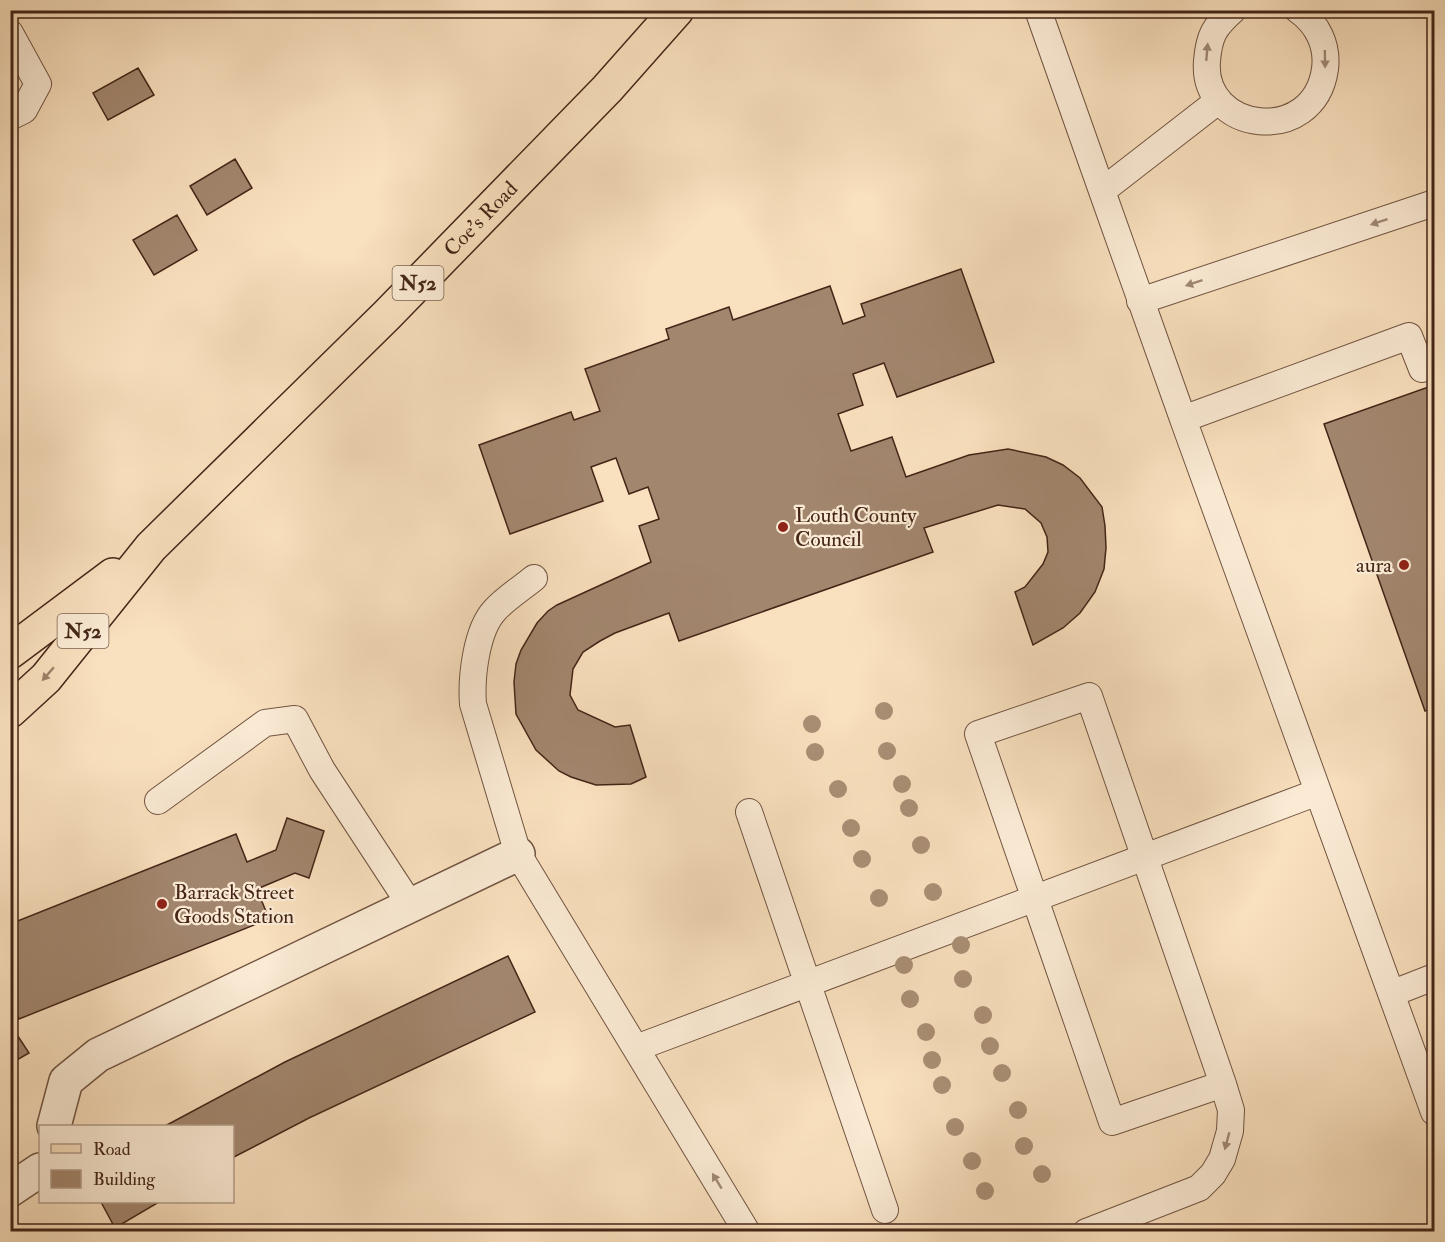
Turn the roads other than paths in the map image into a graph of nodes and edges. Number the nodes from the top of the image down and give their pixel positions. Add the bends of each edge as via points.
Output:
1 (676, 10) edge
2 (1038, 10) edge
3 (1233, 10) edge
4 (1298, 10) edge
5 (10, 33) edge
6 (1218, 100) junction
7 (10, 117) edge
8 (1102, 191) junction
9 (1434, 203) edge
10 (1140, 301) junction
11 (1422, 369) dead end
12 (1183, 418) junction
13 (151, 547) junction
14 (534, 578) dead end
15 (10, 652) edge
16 (10, 711) edge
17 (1318, 792) junction
18 (158, 801) dead end
19 (749, 812) dead end
20 (518, 854) junction
21 (1145, 855) junction
22 (1035, 897) junction
23 (411, 906) junction
24 (1434, 977) edge
25 (807, 983) junction
26 (1393, 993) junction
27 (636, 1048) junction
28 (1223, 1084) junction
29 (1434, 1112) edge
30 (54, 1125) edge
31 (39, 1171) edge
32 (10, 1190) edge
33 (885, 1210) dead end
34 (747, 1232) edge
35 (1086, 1232) edge

1 - 13 main road, Coe's Road / N52 via 607,88 387,315
2 - 8 lane
6 -> 3 lane via 1206,71 1208,41
4 -> 6 lane via 1321,36 1327,57 1323,85 1311,103 1292,117 1271,123 1246,120
5 - 7 lane via 38,84 24,110
6 - 8 lane
8 - 10 lane
9 -> 10 lane
10 - 12 lane
11 - 12 lane via 1409,336
12 - 17 lane
13 - 15 main road, Coe's Road / N52
13 -> 16 main road, Coe's Road / N52 via 46,678
14 - 20 lane via 493,612 479,641 472,683 473,704
17 - 21 lane
17 - 26 lane
18 - 23 lane via 265,723 295,718 322,770
19 - 25 lane
20 - 23 street
20 - 27 lane
21 - 22 lane
21 - 22 lane via 1089,696 978,734
21 - 28 lane
22 - 25 lane
22 - 28 lane via 1112,1122
23 - 30 street via 98,1055 66,1081
24 - 26 lane
25 - 27 lane
25 - 33 lane
26 - 29 lane
34 -> 27 lane
28 -> 35 lane via 1232,1110 1230,1131 1213,1174 1198,1188
31 - 32 street

